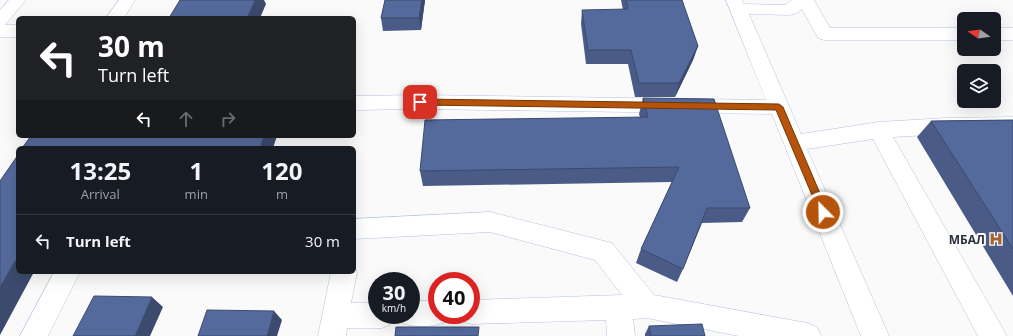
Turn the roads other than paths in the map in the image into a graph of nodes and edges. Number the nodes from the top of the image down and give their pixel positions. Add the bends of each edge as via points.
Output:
1 (18, 0) edge
2 (127, 0) edge
3 (804, 0) edge
4 (736, 5) edge
5 (116, 16) edge
6 (0, 22) edge
7 (0, 31) edge
8 (16, 31) edge
9 (957, 34) edge
10 (1001, 34) edge
11 (1013, 34) edge
12 (356, 103) edge
13 (779, 107) junction
14 (1013, 125) edge
15 (879, 130) junction
16 (794, 142) junction
17 (356, 229) edge
18 (66, 274) edge
19 (344, 274) edge
20 (647, 306) junction
21 (618, 307) junction
22 (480, 312) edge
23 (368, 318) edge
24 (334, 326) edge
25 (34, 336) edge
26 (621, 336) edge
27 (807, 336) edge
28 (875, 336) edge
29 (993, 336) edge

1 - 6 street
2 - 5 street
3 - 4 street via 789,10
3 - 9 street via 824,34
4 - 13 street
7 - 8 street
10 - 11 street
12 - 13 street
13 - 16 street
14 - 15 street
15 - 16 street
15 - 29 street
16 - 28 street
17 - 20 street via 490,222 603,252
18 - 25 street
19 - 24 street
20 - 21 street
20 - 27 street
21 - 22 street
21 - 26 street
23 - 24 street

